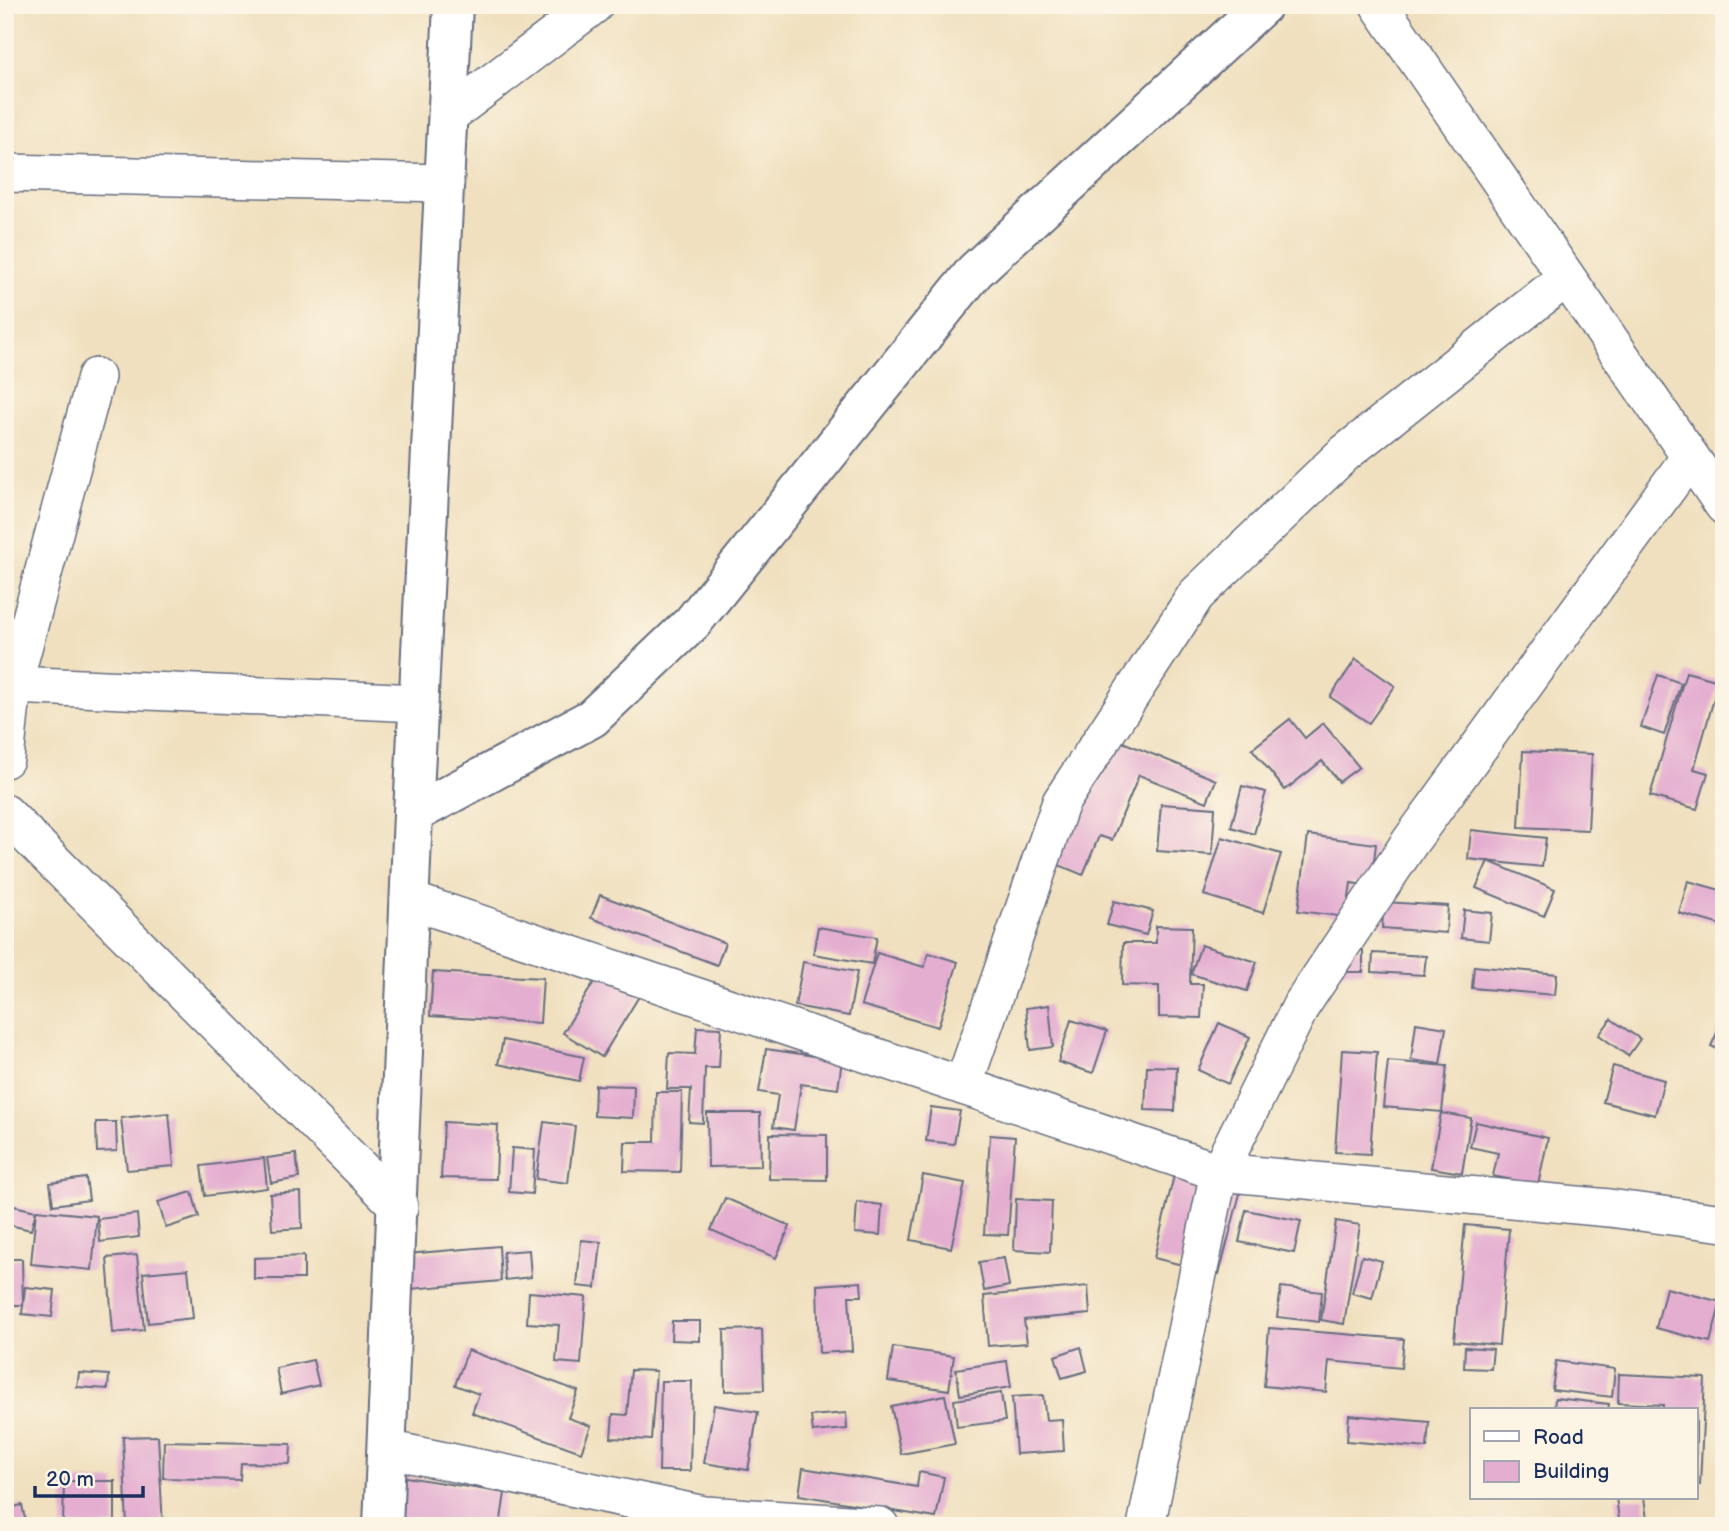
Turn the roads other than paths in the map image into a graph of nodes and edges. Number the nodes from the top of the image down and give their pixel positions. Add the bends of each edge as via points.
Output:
1 (453, 5) edge
2 (594, 5) edge
3 (1263, 5) edge
4 (1379, 5) edge
5 (448, 116) junction
6 (5, 173) edge
7 (445, 183) junction
8 (1566, 278) junction
9 (96, 377) dead end
10 (1690, 457) junction
11 (1724, 506) edge
12 (13, 685) junction
13 (419, 703) junction
14 (5, 759) edge
15 (5, 813) edge
16 (413, 814) junction
17 (409, 900) junction
18 (963, 1086) junction
19 (1219, 1172) junction
20 (399, 1207) junction
21 (1724, 1223) edge
22 (387, 1449) junction
23 (383, 1526) edge
24 (880, 1526) edge
25 (1146, 1526) edge

1 - 5 street
2 - 5 street
3 - 16 street via 975,271 682,633 592,718
4 - 8 street
5 - 7 street
6 - 7 street
7 - 13 street
8 - 10 street
8 - 18 street via 1344,454 1196,595 1061,802
9 - 12 street
10 - 11 street
10 - 19 street via 1410,842 1308,995
12 - 13 street
12 - 14 street
13 - 16 street
15 - 20 street
16 - 17 street
17 - 18 street
17 - 20 street
18 - 19 street
19 - 21 street
19 - 25 street
20 - 22 street
22 - 23 street
22 - 24 street via 705,1515

